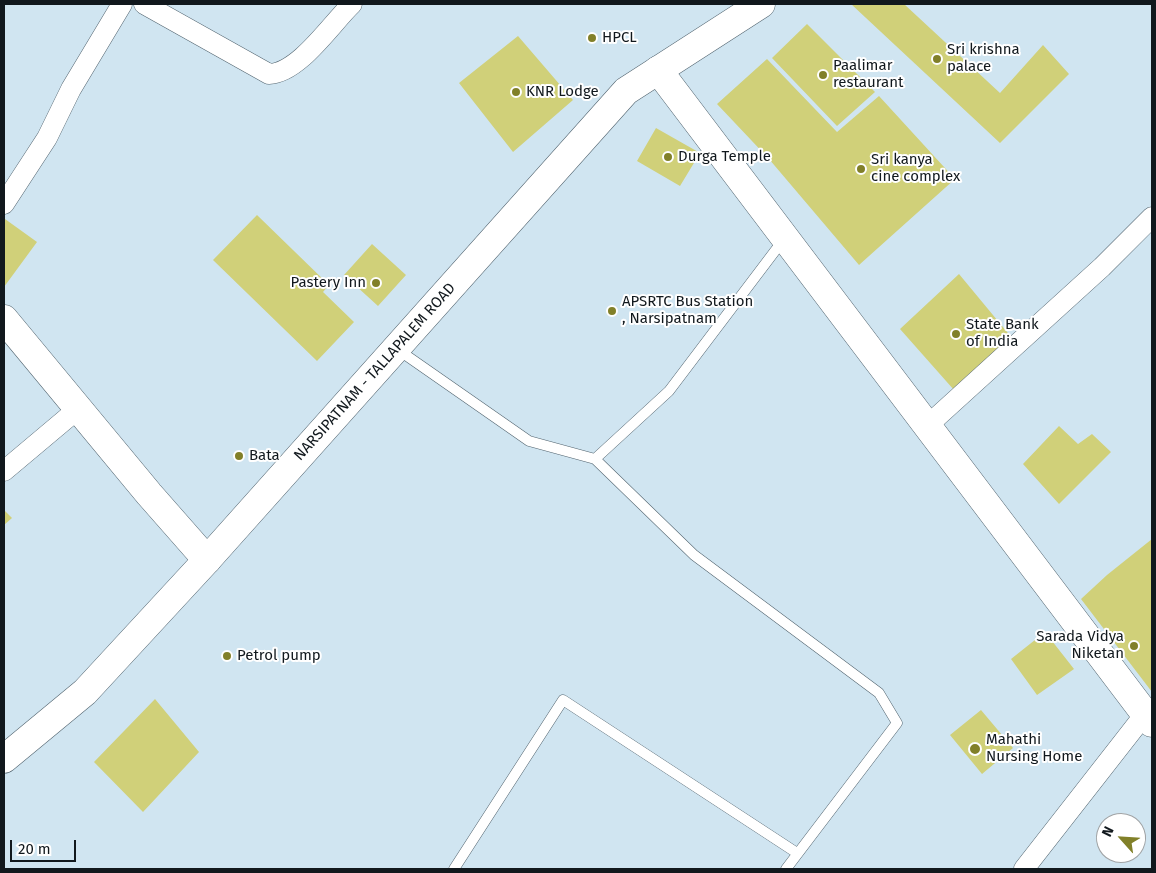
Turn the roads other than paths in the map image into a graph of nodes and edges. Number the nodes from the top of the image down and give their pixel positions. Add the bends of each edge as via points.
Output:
1 (122, 4) edge
2 (144, 4) edge
3 (352, 4) edge
4 (761, 4) edge
5 (658, 70) junction
6 (4, 204) edge
7 (1152, 217) edge
8 (785, 238) junction
9 (4, 319) edge
10 (396, 348) junction
11 (79, 408) junction
12 (927, 426) junction
13 (595, 459) junction
14 (4, 471) edge
15 (207, 560) junction
16 (1149, 718) edge
17 (4, 759) edge
18 (797, 853) junction
19 (454, 869) edge
20 (786, 869) edge
21 (1024, 869) edge

1 - 6 street via 71,89 47,138
2 - 3 street via 269,74 285,71 299,60
4 - 5 main road, NARSIPATNAM - TALLAPALEM ROAD
5 - 8 main road
5 - 10 main road, NARSIPATNAM - TALLAPALEM ROAD via 626,91
7 - 12 street via 1102,267
8 - 12 main road
8 - 13 lane via 669,390
9 - 11 main road
10 - 13 lane via 529,441
10 - 15 main road, NARSIPATNAM - TALLAPALEM ROAD
11 - 14 street
11 - 15 main road
12 - 16 main road
13 - 18 lane via 694,555 879,693 897,723
15 - 17 main road, NARSIPATNAM - TALLAPALEM ROAD via 85,692
16 - 21 street
18 - 19 lane via 563,700
18 - 20 lane

